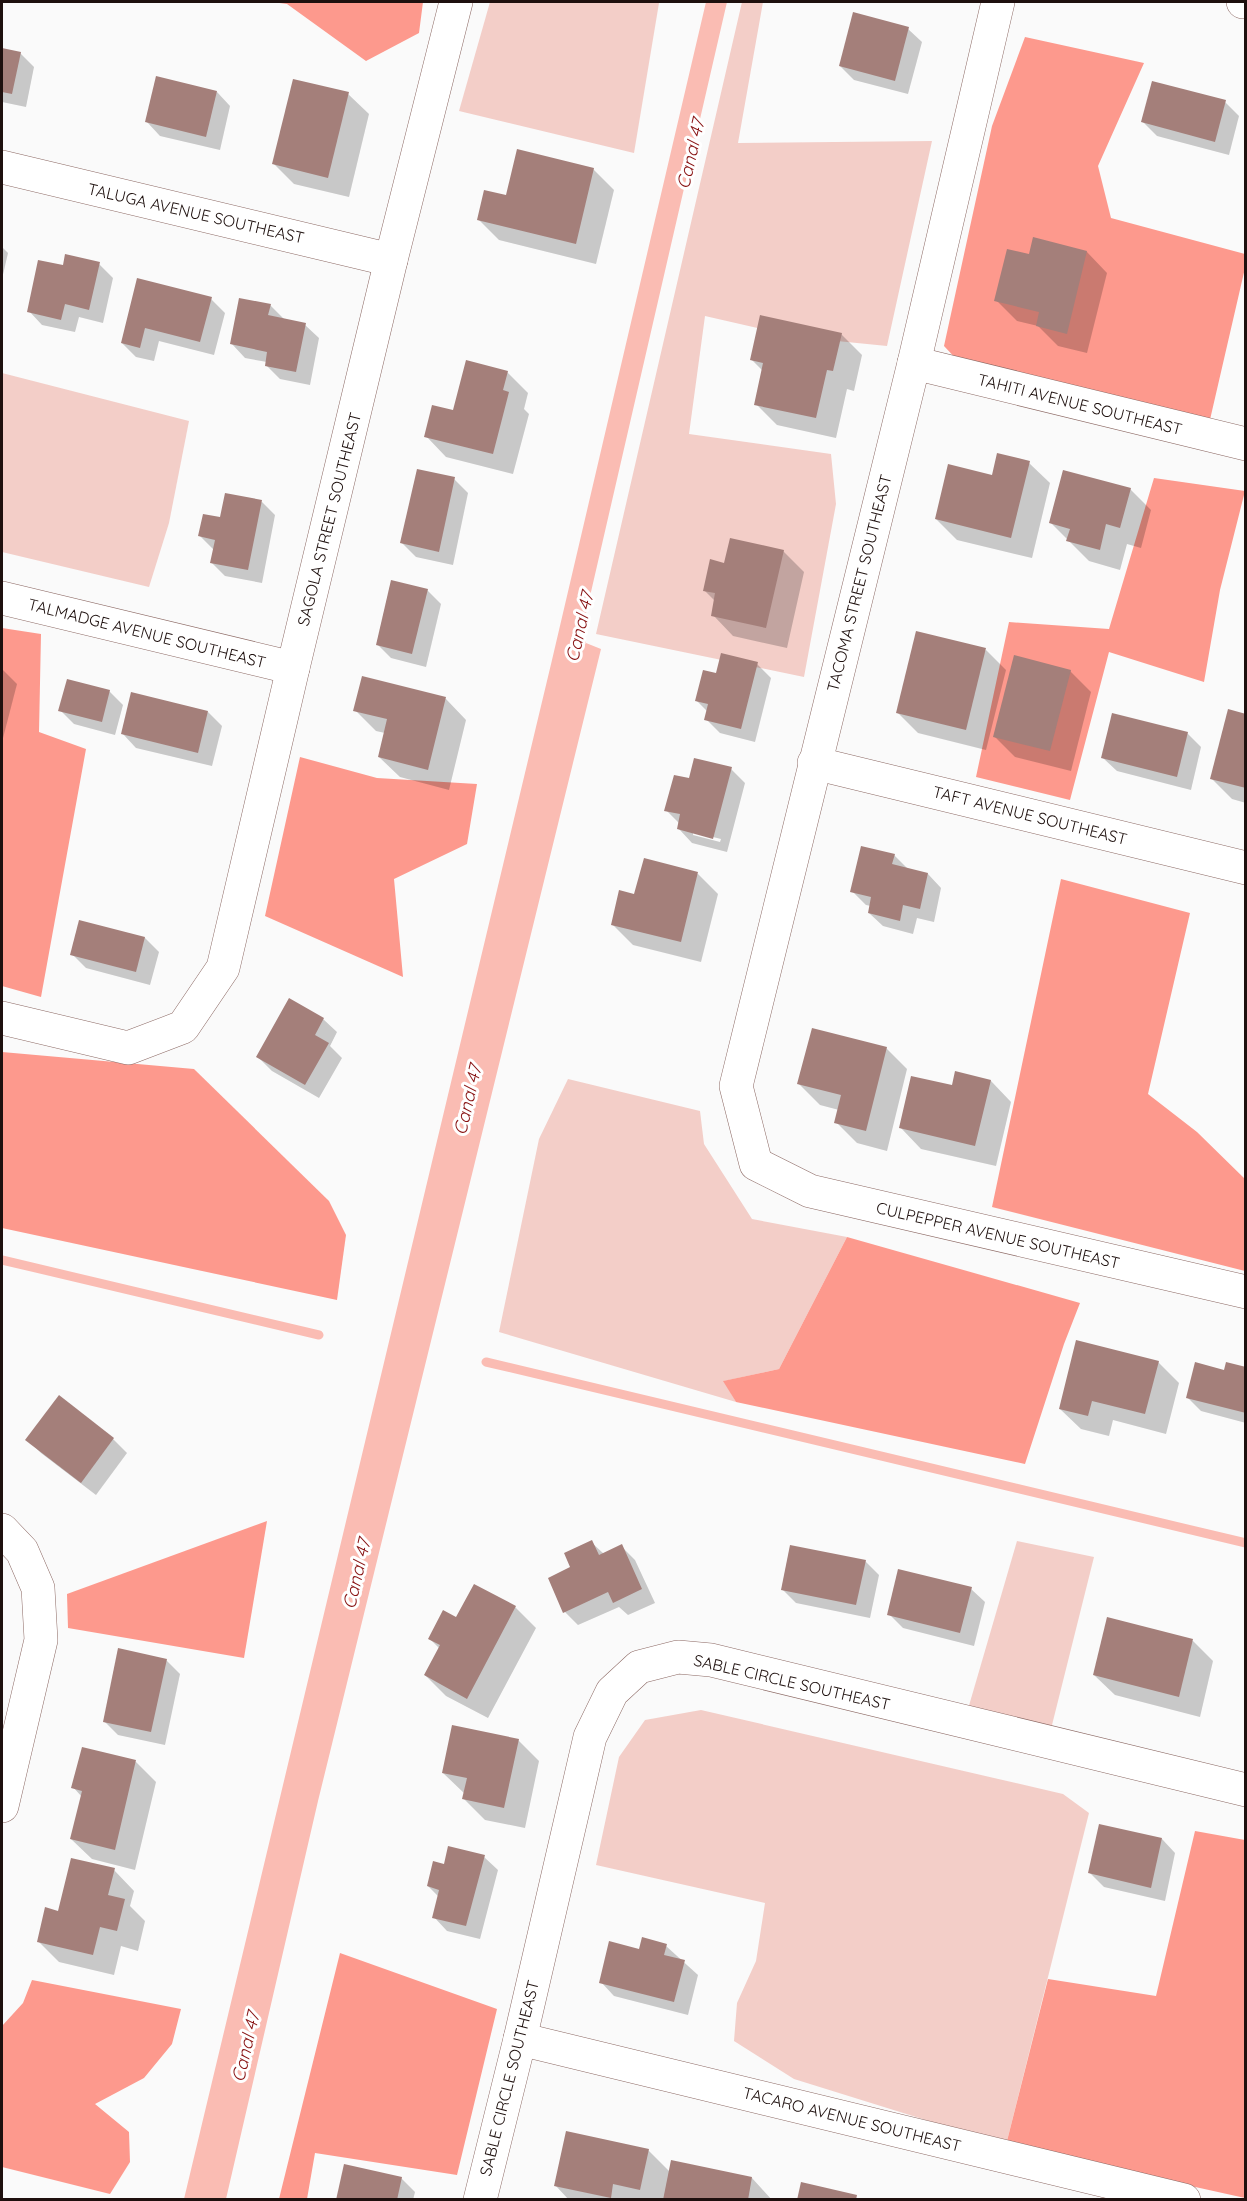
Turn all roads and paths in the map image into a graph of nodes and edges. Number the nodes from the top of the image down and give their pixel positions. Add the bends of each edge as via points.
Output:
1 (456, 2) edge
2 (998, 2) edge
3 (2, 167) edge
4 (391, 260) junction
5 (914, 363) junction
6 (1245, 444) edge
7 (2, 598) edge
8 (293, 668) junction
9 (814, 763) junction
10 (1245, 868) edge
11 (2, 1018) edge
12 (756, 1164) joint
13 (1245, 1292) edge
14 (12, 1540) edge
15 (1245, 1790) edge
16 (2, 1806) edge
17 (520, 2039) junction
18 (480, 2199) edge
19 (1184, 2199) edge

1 - 4 street, SAGOLA STREET SOUTHEAST
2 - 5 street, TACOMA STREET SOUTHEAST
3 - 4 street, TALUGA AVENUE SOUTHEAST
4 - 8 street, SAGOLA STREET SOUTHEAST
5 - 6 street, TAHITI AVENUE SOUTHEAST
5 - 9 street, TACOMA STREET SOUTHEAST
7 - 8 street, TALMADGE AVENUE SOUTHEAST
8 - 11 street, SAGOLA STREET SOUTHEAST via 224,968 183,1027 128,1048
9 - 10 street, TAFT AVENUE SOUTHEAST
9 - 12 street, TACOMA STREET SOUTHEAST via 736,1086
12 - 13 street, CULPEPPER AVENUE SOUTHEAST via 810,1191
14 - 16 street via 38,1588 41,1640
15 - 17 street, SABLE CIRCLE SOUTHEAST via 711,1660 678,1657 639,1667 612,1692 590,1737
17 - 18 street, SABLE CIRCLE SOUTHEAST
17 - 19 street, TACARO AVENUE SOUTHEAST

